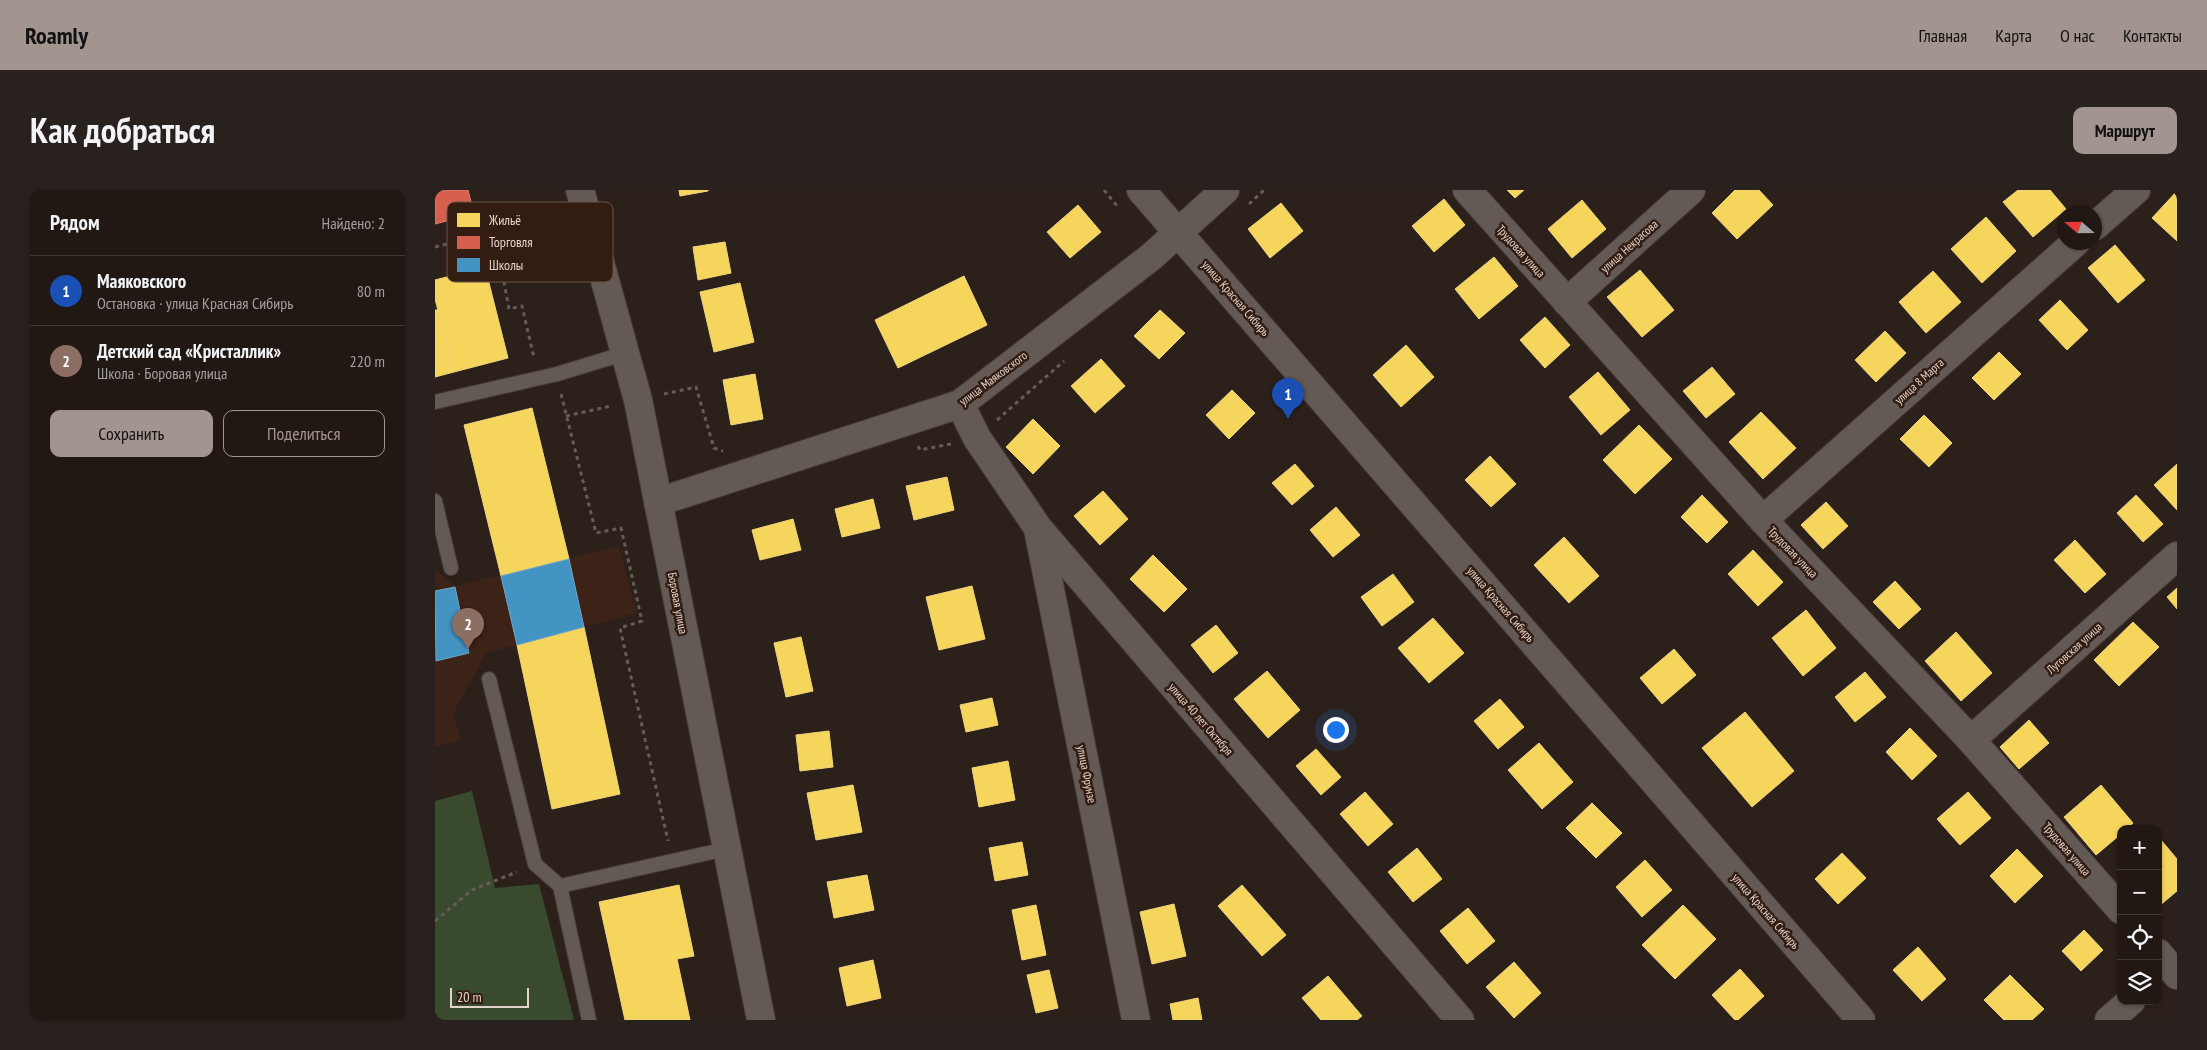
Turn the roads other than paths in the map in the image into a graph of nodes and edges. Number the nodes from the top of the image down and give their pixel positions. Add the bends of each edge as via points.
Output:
1 (1141, 190) edge
2 (1225, 190) edge
3 (1467, 190) edge
4 (1691, 190) edge
5 (2136, 190) edge
6 (2102, 220) edge
7 (1178, 232) junction
8 (2067, 250) edge
9 (606, 282) edge
10 (1567, 302) junction
11 (626, 353) junction
12 (435, 402) edge
13 (960, 404) junction
14 (435, 500) edge
15 (658, 502) junction
16 (1763, 520) junction
17 (1038, 528) junction
18 (2177, 556) edge
19 (451, 568) dead end
20 (489, 679) dead end
21 (1971, 740) junction
22 (726, 849) junction
23 (560, 886) junction
24 (2117, 905) edge
25 (2126, 1005) edge
26 (589, 1020) edge
27 (761, 1020) edge
28 (1136, 1020) edge
29 (1460, 1020) edge
30 (1861, 1020) edge
31 (2109, 1020) edge

1 - 7 street, улица Красная Сибирь
2 - 7 street, улица Маяковского
3 - 10 street, Трудовая улица
4 - 10 street, улица Некрасова
5 - 6 street
7 - 13 street, улица Маяковского
7 - 30 street, улица Красная Сибирь
8 - 16 street, улица 8 Марта
9 - 11 street, Боровая улица
10 - 16 street, Трудовая улица
11 - 12 lane via 557,374
11 - 15 street, Боровая улица
13 - 15 street, улица Маяковского
13 - 17 street, улица 40 лет Октября via 977,438
14 - 19 lane
15 - 22 street, Боровая улица
16 - 21 street, Трудовая улица
17 - 28 street, улица Фрунзе
17 - 29 street, улица 40 лет Октября
18 - 21 street, Луговская улица
20 - 23 lane via 535,864
21 - 24 street, Трудовая улица
22 - 23 lane
22 - 27 street, Боровая улица
23 - 26 lane
25 - 31 street

